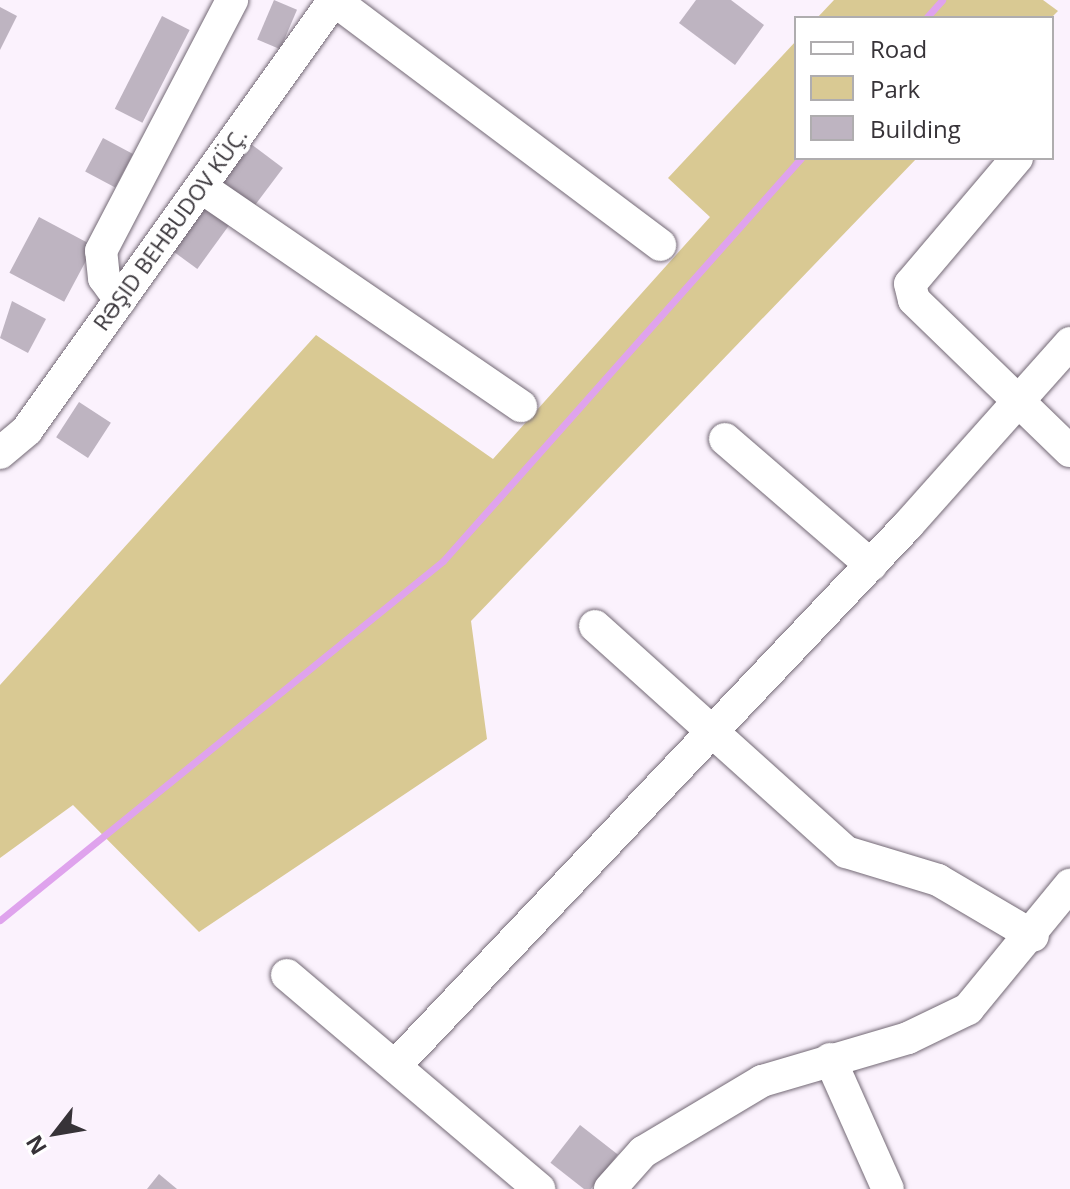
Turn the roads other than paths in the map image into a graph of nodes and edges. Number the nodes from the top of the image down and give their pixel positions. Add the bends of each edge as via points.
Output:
1 (232, 0) edge
2 (334, 0) edge
3 (1015, 160) edge
4 (201, 187) junction
5 (660, 245) dead end
6 (120, 300) junction
7 (1070, 343) edge
8 (1017, 401) junction
9 (521, 406) dead end
10 (725, 439) dead end
11 (1070, 451) edge
12 (0, 453) edge
13 (871, 565) junction
14 (595, 626) dead end
15 (714, 728) junction
16 (1070, 887) edge
17 (1033, 936) junction
18 (287, 975) dead end
19 (830, 1059) junction
20 (395, 1066) junction
21 (539, 1189) edge
22 (610, 1189) edge
23 (888, 1189) edge

1 - 6 street via 101,251 104,278
2 - 4 street, RƏŞID BEHBUDOV KÜÇ.
2 - 5 street
3 - 8 street via 910,284 914,300
4 - 6 street, RƏŞID BEHBUDOV KÜÇ.
4 - 9 street
6 - 12 street, RƏŞID BEHBUDOV KÜÇ. via 27,430
7 - 8 street
8 - 11 street
8 - 13 street
10 - 13 street
13 - 15 street
14 - 15 street
15 - 17 street via 846,852 938,880
15 - 20 street
16 - 17 street
17 - 19 street via 968,1009 928,1031
18 - 20 street
19 - 22 street via 762,1081 684,1126 643,1152
19 - 23 street
20 - 21 street

